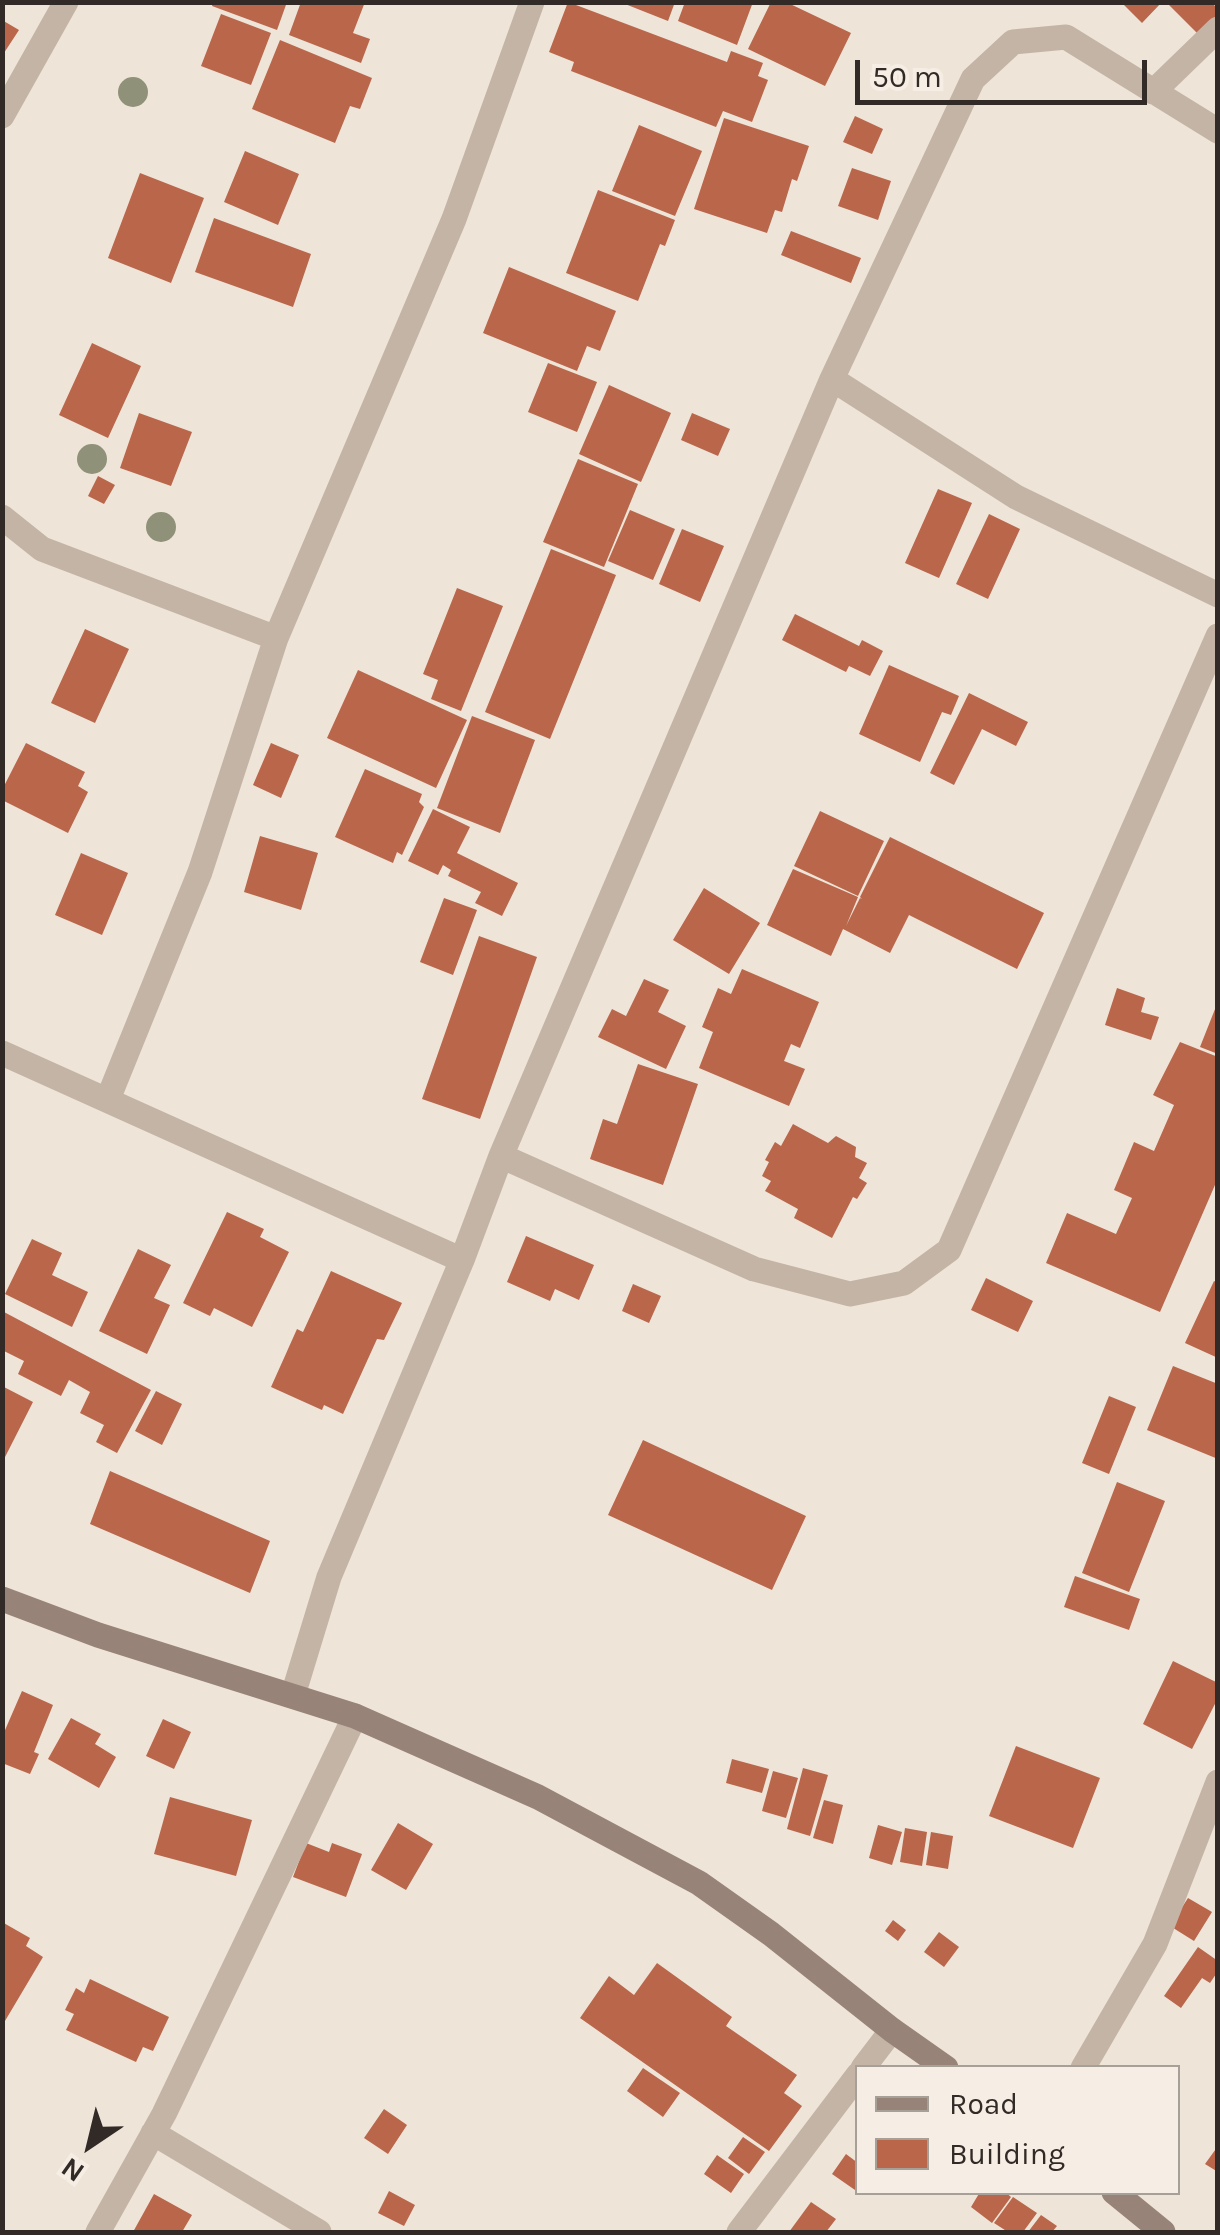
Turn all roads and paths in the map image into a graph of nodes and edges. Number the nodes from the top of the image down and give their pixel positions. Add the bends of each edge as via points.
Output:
1 (66, 2) edge
2 (532, 2) edge
3 (1218, 30) edge
4 (1152, 92) junction
5 (2, 116) edge
6 (1218, 130) edge
7 (832, 380) junction
8 (2, 516) edge
9 (1218, 594) edge
10 (1218, 636) edge
11 (276, 638) junction
12 (2, 1053) edge
13 (108, 1099) junction
14 (500, 1156) junction
15 (462, 1260) junction
16 (2, 1599) edge
17 (293, 1695) junction
18 (355, 1716) junction
19 (1218, 1782) edge
20 (892, 2030) junction
21 (866, 2065) edge
22 (942, 2065) edge
23 (1085, 2065) edge
24 (855, 2079) edge
25 (153, 2133) junction
26 (1118, 2195) edge
27 (98, 2232) edge
28 (319, 2232) edge
29 (738, 2232) edge
30 (1163, 2232) edge

1 - 5 street
2 - 11 street via 454,219
3 - 4 street
4 - 6 street
4 - 7 street via 1066,37 1013,42 986,66 973,79
7 - 9 street via 1016,496
7 - 14 street
8 - 11 street via 42,548
10 - 14 street via 949,1250 904,1283 850,1294 754,1269
11 - 13 street via 200,872
12 - 13 street
13 - 15 street
14 - 15 street
15 - 17 street via 329,1577
16 - 17 main road
17 - 18 main road
18 - 20 main road via 538,1797 699,1883
18 - 25 street
19 - 23 street via 1155,1944
20 - 21 street
20 - 22 main road
24 - 29 street
25 - 27 street
25 - 28 street
26 - 30 main road

